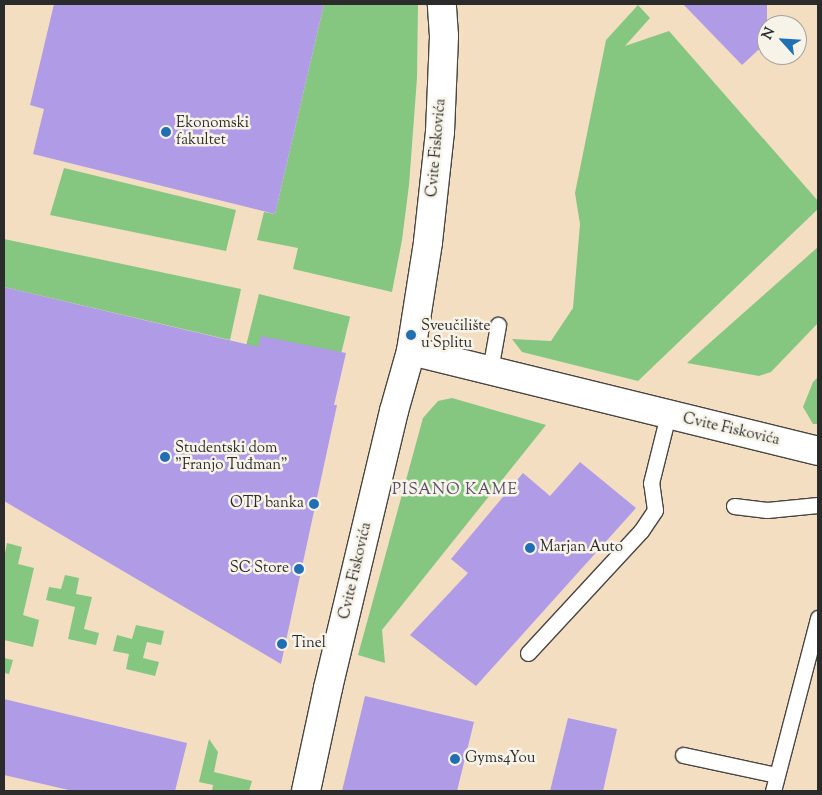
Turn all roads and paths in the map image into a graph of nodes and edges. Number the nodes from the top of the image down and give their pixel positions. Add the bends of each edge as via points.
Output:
1 (442, 4) edge
2 (498, 325) dead end
3 (412, 352) junction
4 (490, 370) junction
5 (668, 415) junction
6 (818, 451) edge
7 (818, 505) edge
8 (734, 506) dead end
9 (818, 618) edge
10 (816, 642) edge
11 (528, 653) dead end
12 (683, 755) dead end
13 (776, 775) junction
14 (306, 791) edge
15 (773, 791) edge

1 - 3 street, Cvite Fiskovića via 440,132
2 - 4 lane
3 - 4 street, Cvite Fiskovića
3 - 14 street, Cvite Fiskovića via 394,411
4 - 5 street, Cvite Fiskovića
5 - 6 street, Cvite Fiskovića
5 - 11 lane via 651,483 654,510 642,532
7 - 8 lane via 767,510
9 - 10 lane
10 - 13 lane
12 - 13 lane
13 - 15 lane

